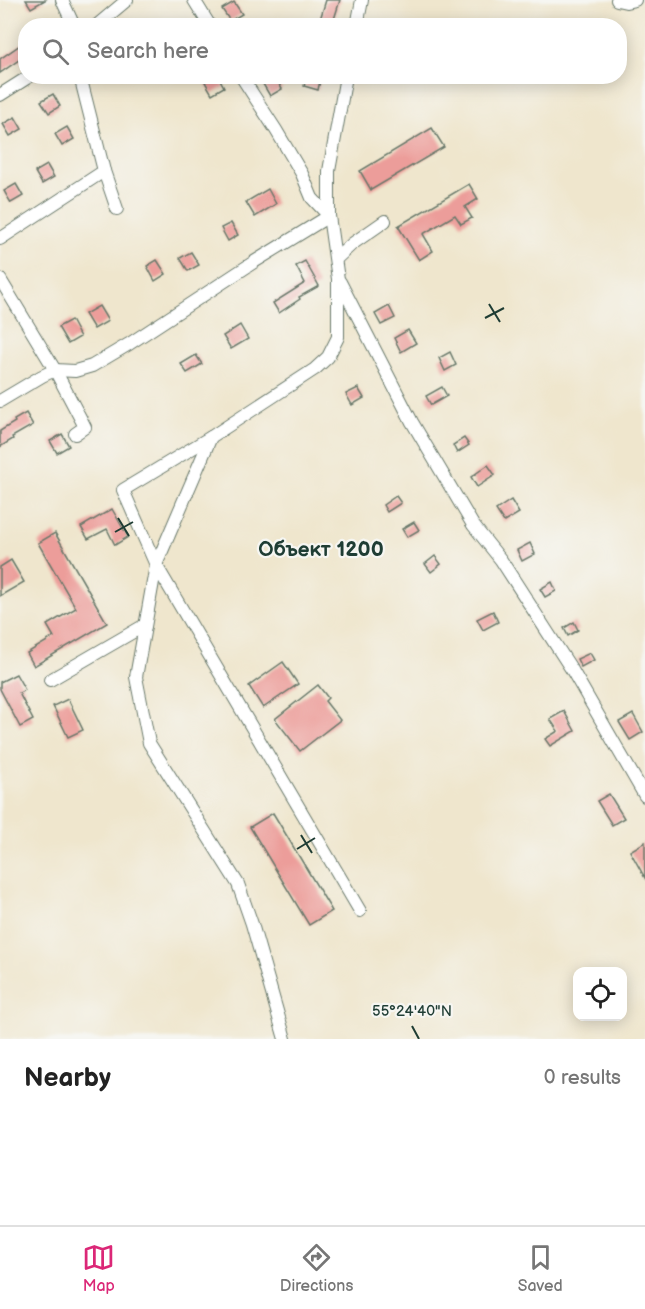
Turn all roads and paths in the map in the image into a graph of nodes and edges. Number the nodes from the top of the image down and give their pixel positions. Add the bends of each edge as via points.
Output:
1 (62, 0) edge
2 (127, 0) edge
3 (194, 0) edge
4 (362, 0) edge
5 (617, 0) edge
6 (635, 0) edge
7 (70, 18) edge
8 (106, 18) edge
9 (205, 18) edge
10 (359, 18) edge
11 (18, 84) edge
12 (82, 84) edge
13 (246, 84) edge
14 (345, 84) edge
15 (0, 95) edge
16 (104, 171) junction
17 (117, 209) dead end
18 (328, 216) junction
19 (385, 221) dead end
20 (0, 239) edge
21 (336, 259) junction
22 (0, 279) edge
23 (338, 279) junction
24 (55, 370) junction
25 (0, 401) edge
26 (75, 434) dead end
27 (211, 436) junction
28 (156, 565) junction
29 (145, 625) junction
30 (50, 680) dead end
31 (645, 796) edge
32 (360, 911) dead end
33 (285, 1039) edge

1 - 7 street
2 - 8 street
3 - 9 street
4 - 10 street
5 - 6 street
11 - 15 street
12 - 16 street
13 - 18 street via 302,174 312,198
14 - 18 street via 329,171
16 - 17 street
16 - 20 street
18 - 21 street
18 - 24 street via 92,366 75,371
19 - 21 street
21 - 23 street
22 - 24 street
23 - 27 street via 338,338 328,357
23 - 31 street via 412,422 472,525 501,560 573,670
24 - 25 street
24 - 26 street via 85,427
27 - 28 street
27 - 28 street via 123,490
28 - 29 street
28 - 32 street
29 - 30 street
29 - 33 street via 136,676 149,743 238,884

